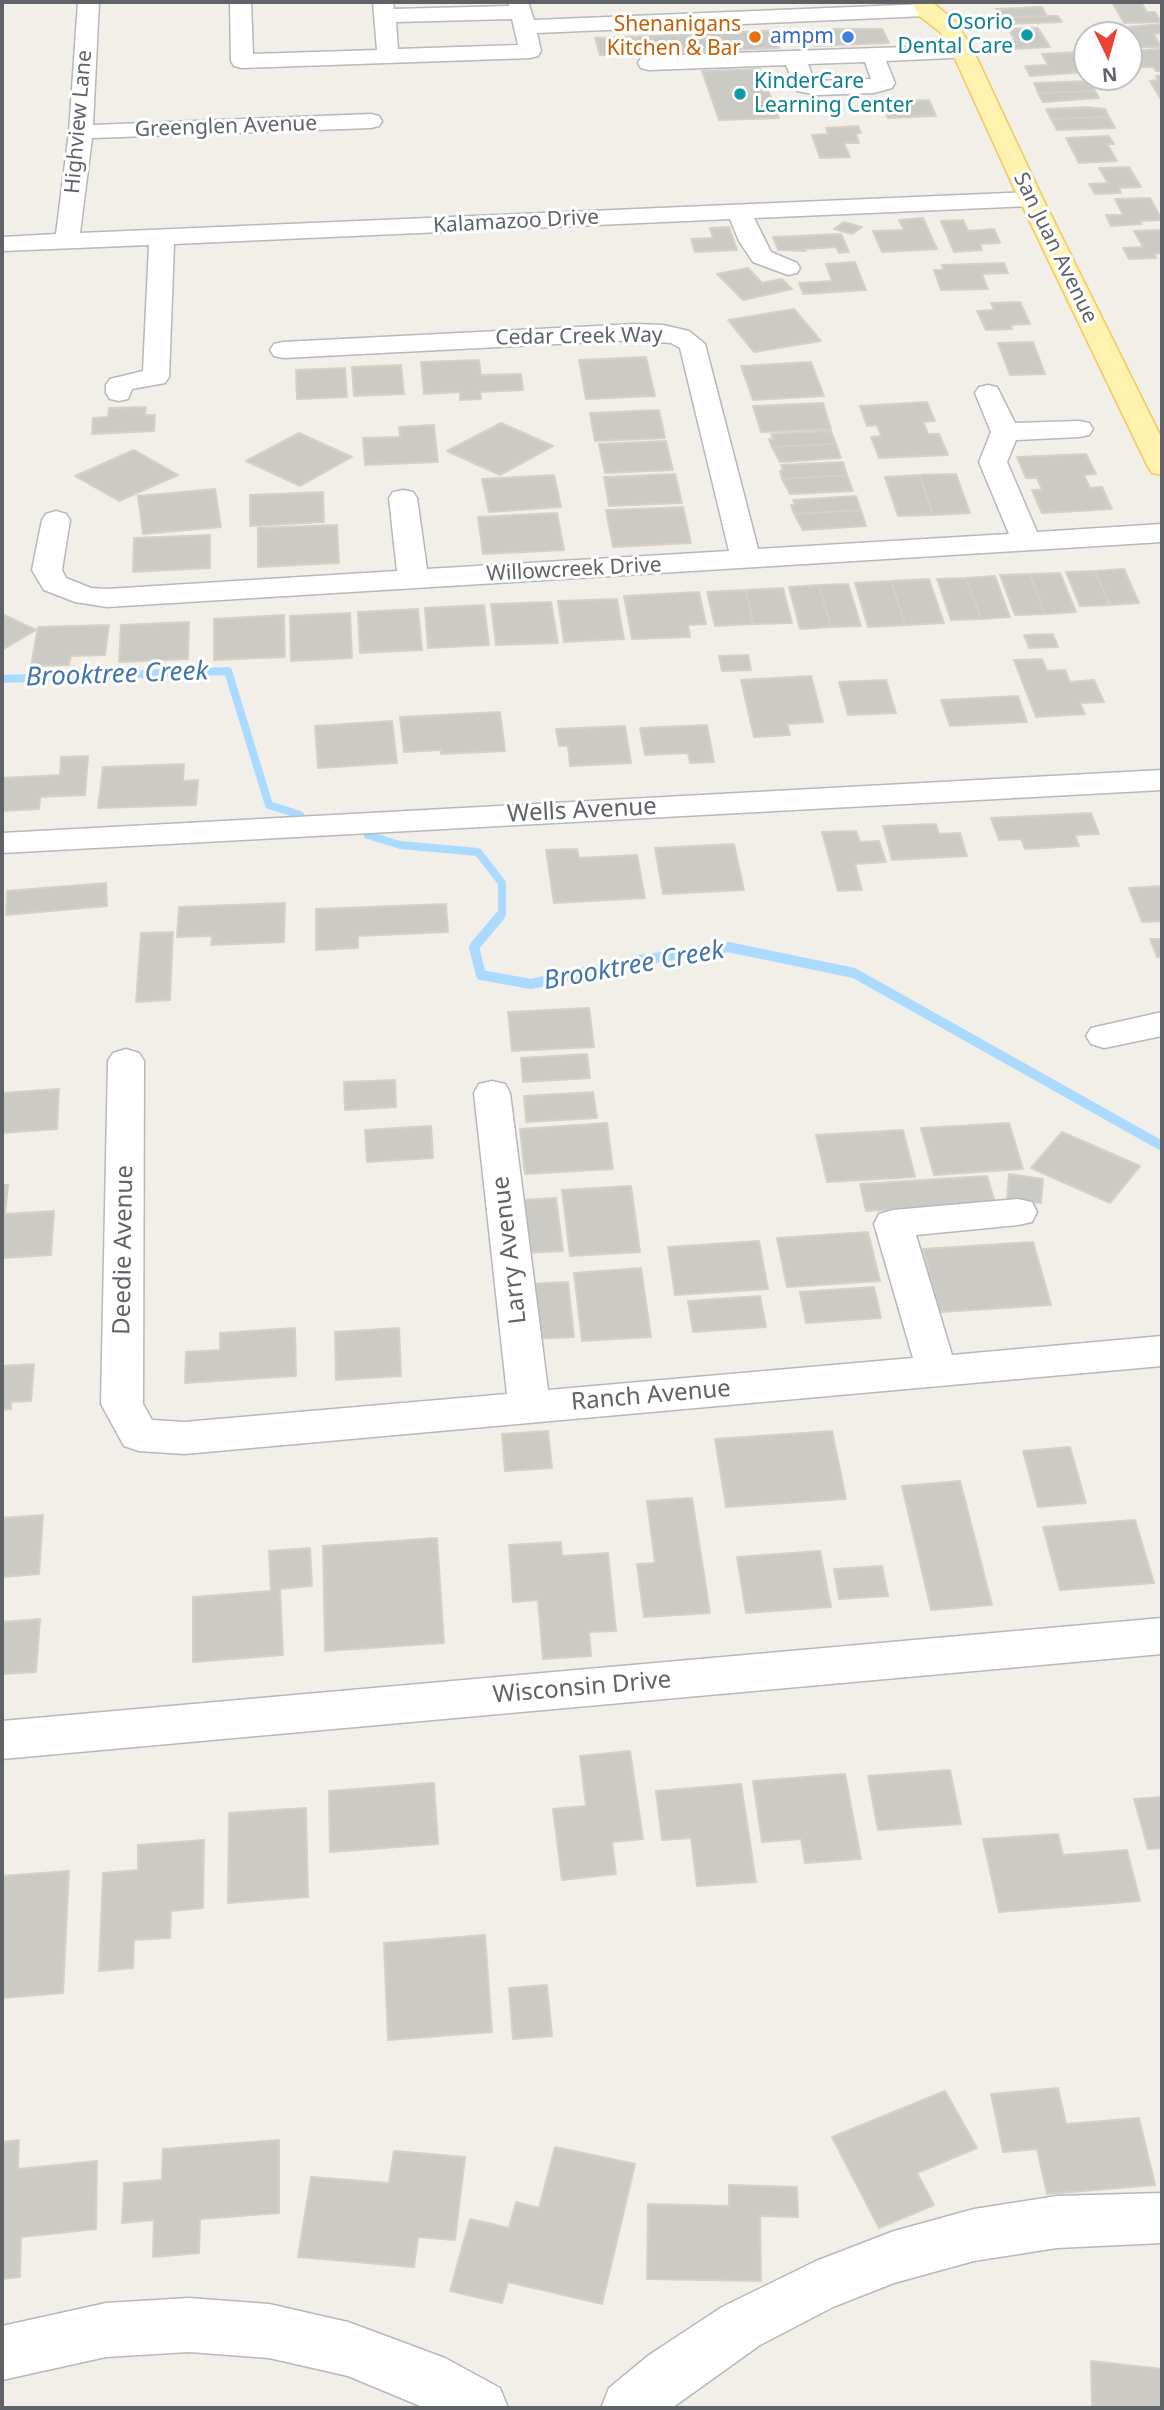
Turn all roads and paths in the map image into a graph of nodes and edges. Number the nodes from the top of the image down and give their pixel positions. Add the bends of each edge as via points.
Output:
1 (88, 2) edge
2 (240, 2) edge
3 (253, 2) edge
4 (545, 2) edge
5 (701, 2) edge
6 (953, 2) edge
7 (659, 3) edge
8 (924, 6) edge
9 (811, 8) edge
10 (839, 8) edge
11 (624, 10) edge
12 (522, 15) edge
13 (385, 27) edge
14 (949, 28) junction
15 (963, 52) junction
16 (873, 55) junction
17 (795, 58) junction
18 (248, 61) junction
19 (649, 64) dead end
20 (371, 121) dead end
21 (81, 132) junction
22 (1031, 199) junction
23 (739, 212) junction
24 (162, 238) junction
25 (67, 242) junction
26 (2, 244) edge
27 (788, 268) dead end
28 (283, 350) dead end
29 (119, 393) dead end
30 (988, 393) dead end
31 (1079, 429) dead end
32 (1005, 432) junction
33 (1162, 467) edge
34 (403, 498) dead end
35 (56, 520) dead end
36 (1162, 533) edge
37 (1027, 543) junction
38 (746, 560) junction
39 (413, 578) junction
40 (1162, 780) edge
41 (2, 844) edge
42 (1162, 1024) edge
43 (1104, 1037) dead end
44 (126, 1061) dead end
45 (492, 1093) dead end
46 (1018, 1212) dead end
47 (1162, 1351) edge
48 (937, 1371) junction
49 (529, 1406) junction
50 (139, 1435) joint
51 (1162, 1636) edge
52 (2, 1740) edge
53 (1162, 2218) edge
54 (2, 2353) edge
55 (480, 2408) edge
56 (629, 2408) edge

1 - 21 street, Highview Lane
2 - 18 street
3 - 18 street
4 - 12 street
5 - 7 street
6 - 14 main road via 957,10
7 - 11 street
8 - 10 street
8 - 14 main road, San Juan Avenue
9 - 10 street
9 - 11 street
11 - 12 street
12 - 13 street
12 - 13 street via 530,51
13 - 18 street
14 - 15 main road, San Juan Avenue
15 - 16 street
15 - 22 main road, San Juan Avenue
16 - 17 street
16 - 17 street via 884,83 829,88 804,86
17 - 19 street
20 - 21 street, Greenglen Avenue
21 - 25 street, Highview Lane
22 - 23 street, Kalamazoo Drive
22 - 33 main road, San Juan Avenue
23 - 24 street, Kalamazoo Drive
23 - 27 street via 762,257
24 - 25 street, Kalamazoo Drive
24 - 29 street via 156,377 119,385
25 - 26 street, Kalamazoo Drive
28 - 38 street, Cedar Creek Way via 636,332 680,337 692,344
30 - 32 street
31 - 32 street
32 - 37 street via 993,462
34 - 39 street
35 - 39 street, Willowcreek Drive via 47,570 54,584 86,596
36 - 37 street, Willowcreek Drive
37 - 38 street, Willowcreek Drive
38 - 39 street, Willowcreek Drive
40 - 41 street, Wells Avenue
42 - 43 street
44 - 50 street, Deedie Avenue via 122,1404
45 - 49 street, Larry Avenue
46 - 48 street via 893,1224
47 - 48 street, Ranch Avenue
48 - 49 street, Ranch Avenue
49 - 50 street, Ranch Avenue via 184,1437
51 - 52 street, Wisconsin Drive
53 - 56 street via 1057,2222 974,2235 894,2257 816,2287 741,2326
54 - 55 street via 106,2330 189,2325 269,2331 348,2349 425,2378

